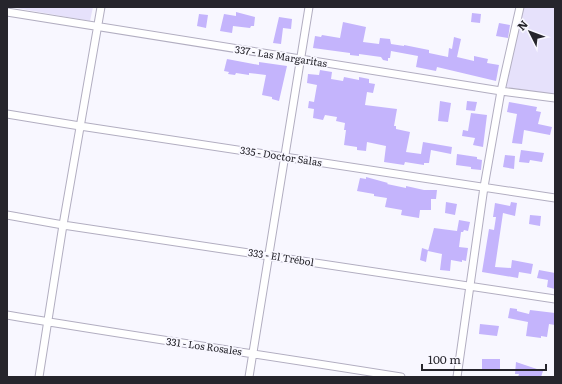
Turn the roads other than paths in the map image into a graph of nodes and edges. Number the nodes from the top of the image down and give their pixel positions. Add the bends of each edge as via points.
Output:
1 (101, 7) edge
2 (309, 7) edge
3 (520, 7) edge
4 (7, 12) edge
5 (97, 27) junction
6 (300, 58) junction
7 (501, 91) junction
8 (555, 98) edge
9 (7, 114) edge
10 (80, 126) junction
11 (284, 157) junction
12 (484, 187) junction
13 (555, 198) edge
14 (7, 215) edge
15 (63, 225) junction
16 (269, 256) junction
17 (469, 286) junction
18 (555, 299) edge
19 (7, 315) edge
20 (48, 322) junction
21 (253, 353) junction
22 (39, 377) edge
23 (249, 377) edge
24 (402, 377) edge
25 (457, 377) edge

1 - 5 street
2 - 6 street
3 - 7 street
4 - 5 street, 337 - Las Margaritas
5 - 6 street, 337 - Las Margaritas
5 - 10 street
6 - 7 street, 337 - Las Margaritas
6 - 11 street
7 - 8 street, 337 - Las Margaritas
7 - 12 street
9 - 10 street, 335 - Doctor Salas
10 - 11 street, 335 - Doctor Salas
10 - 15 street
11 - 12 street, 335 - Doctor Salas
11 - 16 street
12 - 13 street, 335 - Doctor Salas
12 - 17 street
14 - 15 street, 333 - El Trébol
15 - 16 street, 333 - El Trébol
15 - 20 street
16 - 17 street, 333 - El Trébol
16 - 21 street
17 - 18 street, 333 - El Trébol
17 - 25 street
19 - 20 street, 331 - Los Rosales
20 - 21 street, 331 - Los Rosales
20 - 22 street
21 - 23 street
21 - 24 street, 331 - Los Rosales

